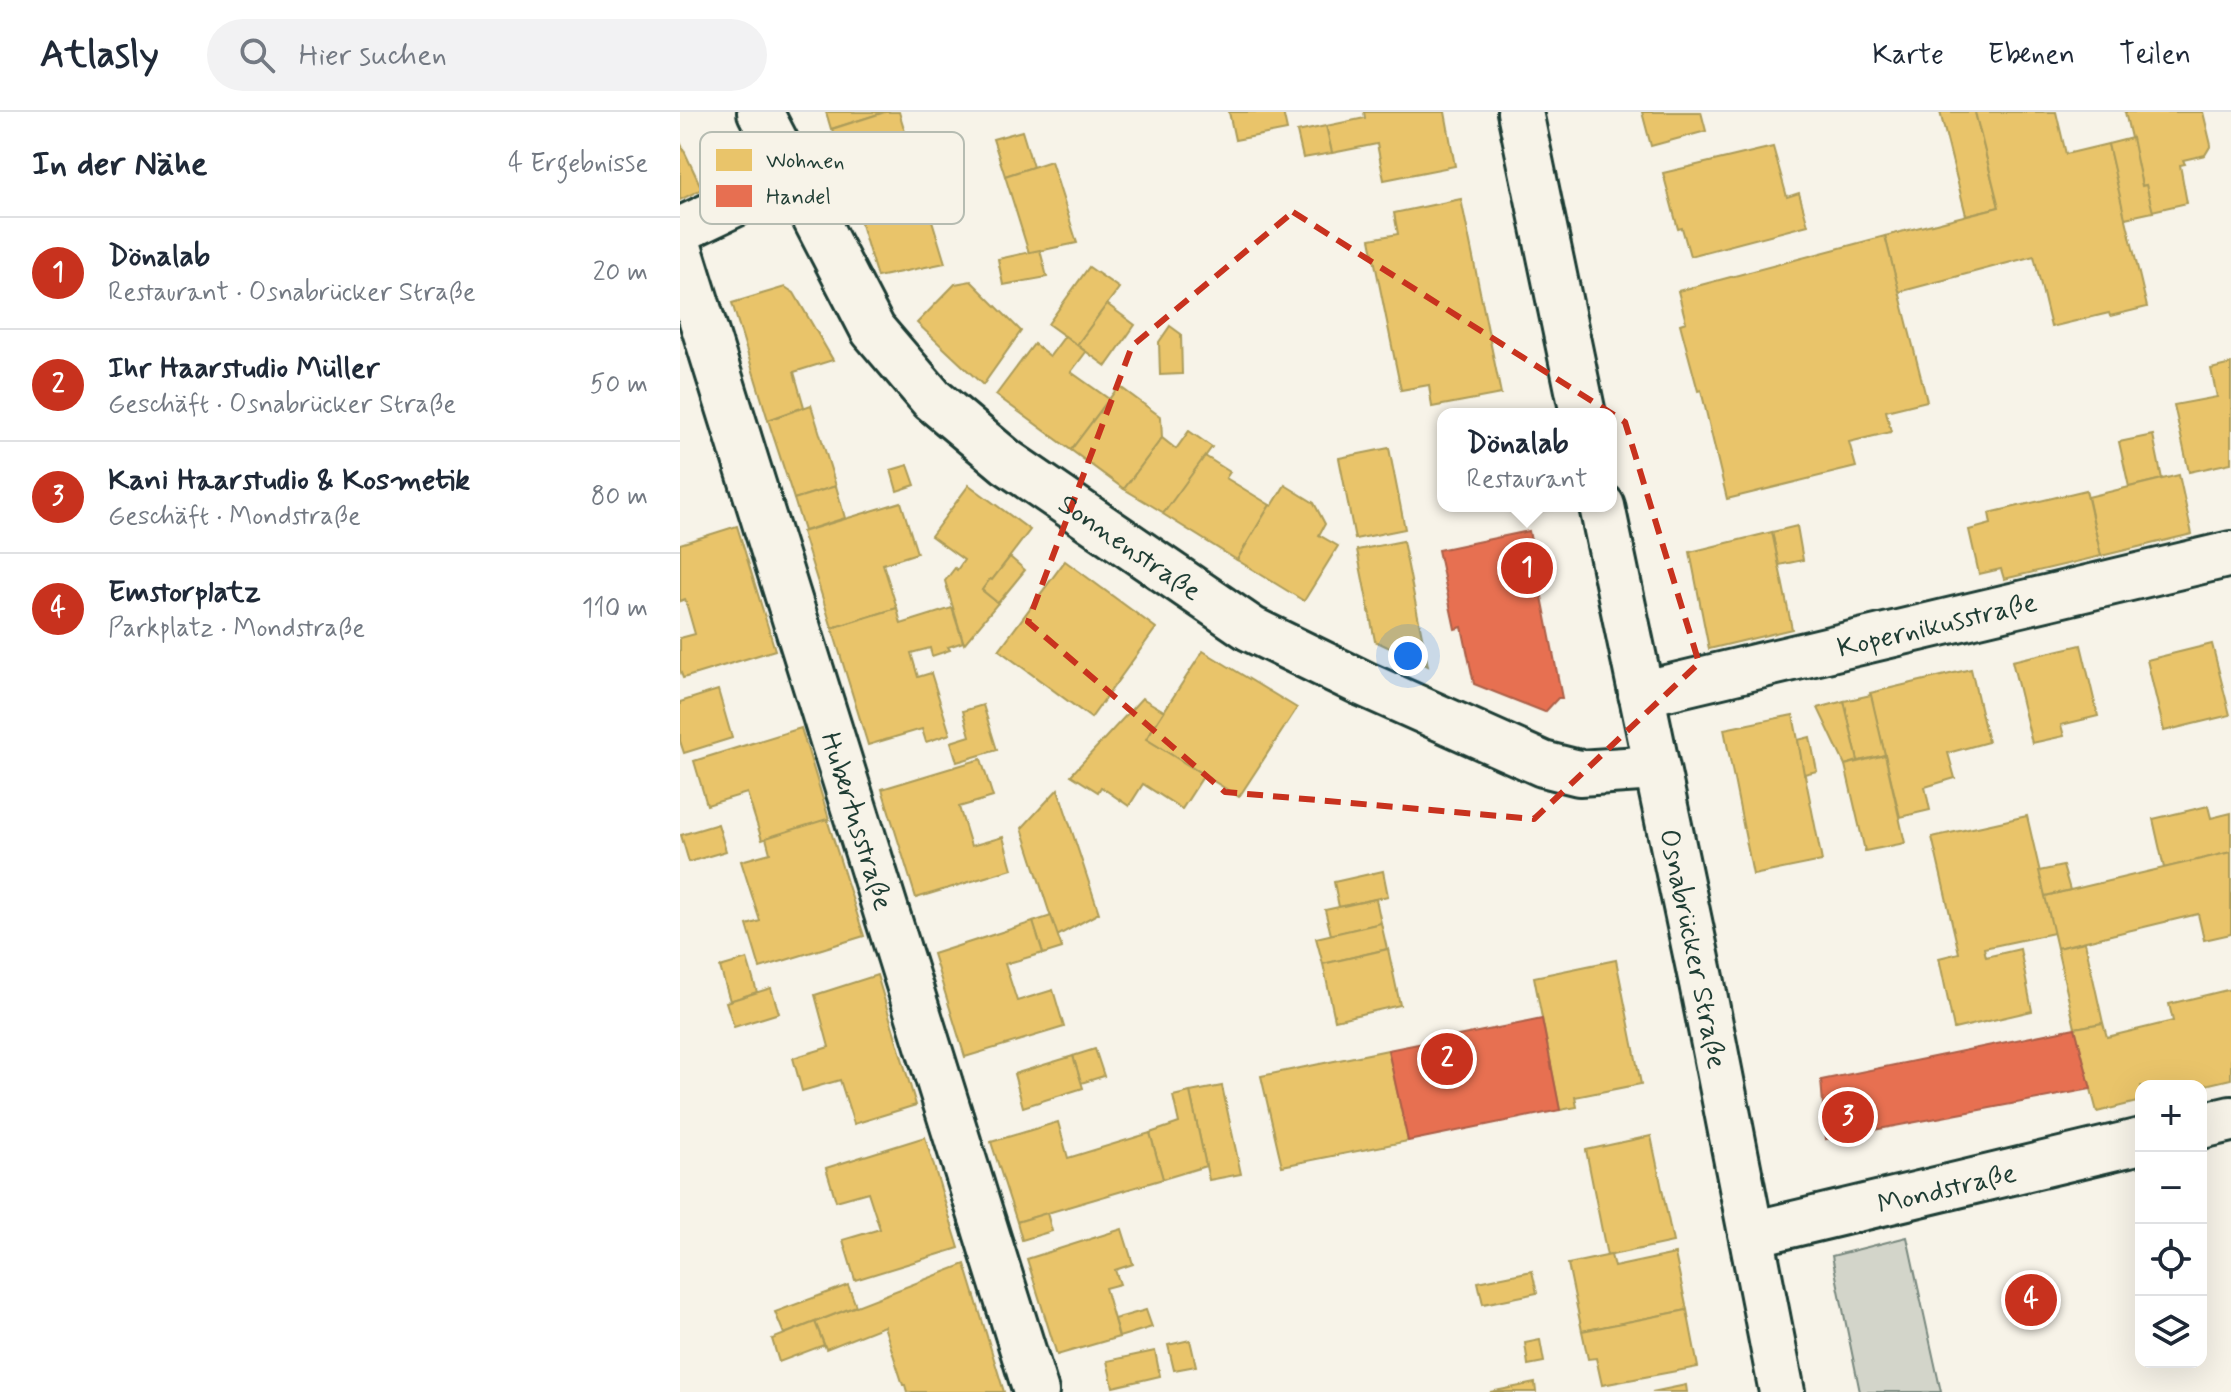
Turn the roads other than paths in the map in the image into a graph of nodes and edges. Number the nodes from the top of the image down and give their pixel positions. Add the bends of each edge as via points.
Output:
1 (760, 112) edge
2 (1520, 112) edge
3 (771, 132) edge
4 (700, 221) edge
5 (819, 224) edge
6 (680, 230) edge
7 (680, 250) edge
8 (1582, 408) edge
9 (1603, 512) edge
10 (2231, 554) edge
11 (1641, 694) junction
12 (1656, 768) junction
13 (2231, 1119) edge
14 (2207, 1125) edge
15 (2135, 1142) edge
16 (1752, 1234) junction
17 (1036, 1392) edge
18 (1782, 1392) edge

1 - 3 street, Sonnenstraße
2 - 8 street
4 - 6 street
5 - 12 street, Sonnenstraße via 873,330 932,399 1007,462 1251,629 1543,764 1579,773
7 - 17 street, Hubertusstraße
9 - 11 street, Osnabrücker Straße
10 - 11 street, Kopernikusstraße
11 - 12 street, Osnabrücker Straße
12 - 16 street, Osnabrücker Straße
13 - 14 street
15 - 16 street, Mondstraße
16 - 18 street, Osnabrücker Straße

